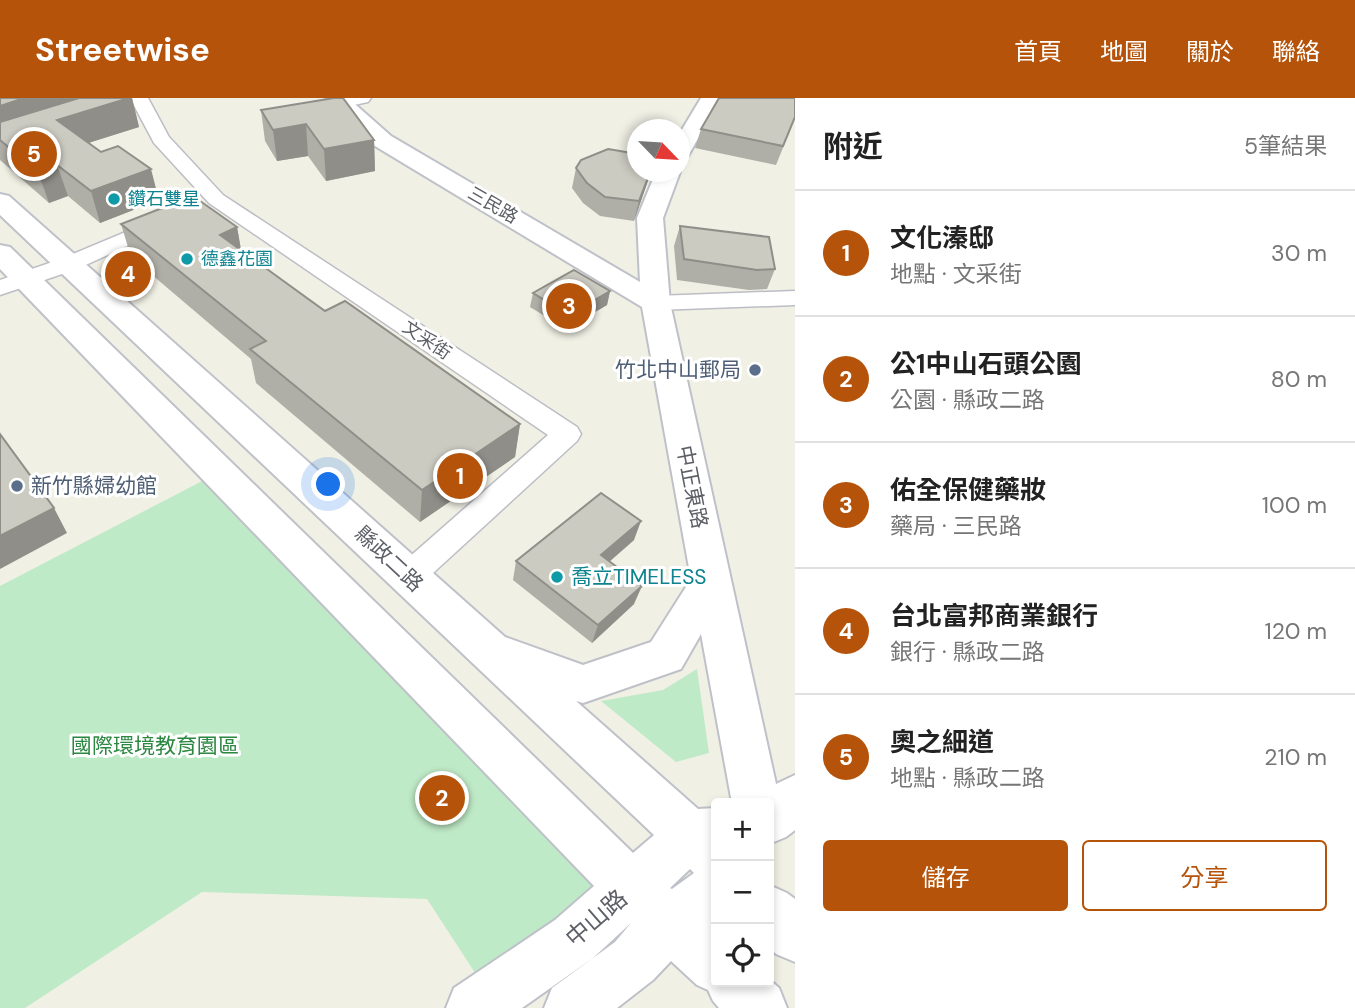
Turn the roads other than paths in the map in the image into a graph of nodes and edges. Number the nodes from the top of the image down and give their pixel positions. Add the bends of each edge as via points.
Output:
1 (711, 98) edge
2 (346, 100) edge
3 (135, 102) edge
4 (690, 135) edge
5 (664, 182) edge
6 (216, 199) junction
7 (0, 201) edge
8 (69, 264) junction
9 (8, 274) edge
10 (795, 298) edge
11 (656, 303) junction
12 (408, 576) junction
13 (710, 583) junction
14 (483, 644) junction
15 (755, 798) edge
16 (795, 799) edge
17 (774, 816) edge
18 (708, 842) edge
19 (631, 887) junction
20 (711, 892) edge
21 (774, 916) edge
22 (671, 923) junction
23 (795, 935) edge
24 (711, 961) edge
25 (737, 987) edge
26 (474, 1008) edge
27 (572, 1008) edge
28 (759, 1008) edge

1 - 4 street
2 - 11 street, 三民路 via 383,141
3 - 6 street, 文采街 via 161,139
5 - 11 street, 中正東路 via 650,218
6 - 8 street
6 - 12 street, 文采街 via 567,434
7 - 8 street, 縣政二路
8 - 9 street
8 - 12 street, 縣政二路
9 - 19 street
10 - 11 street
11 - 13 street, 中正東路
12 - 14 street, 縣政二路
13 - 14 street via 666,656 583,684
13 - 15 street, 中正東路
14 - 18 street, 縣政二路
16 - 17 street
18 - 19 street, 中山路
19 - 22 street
19 - 26 street, 中山路 via 575,939
20 - 22 street
21 - 23 street
22 - 24 street
22 - 27 street via 634,961
25 - 28 street

